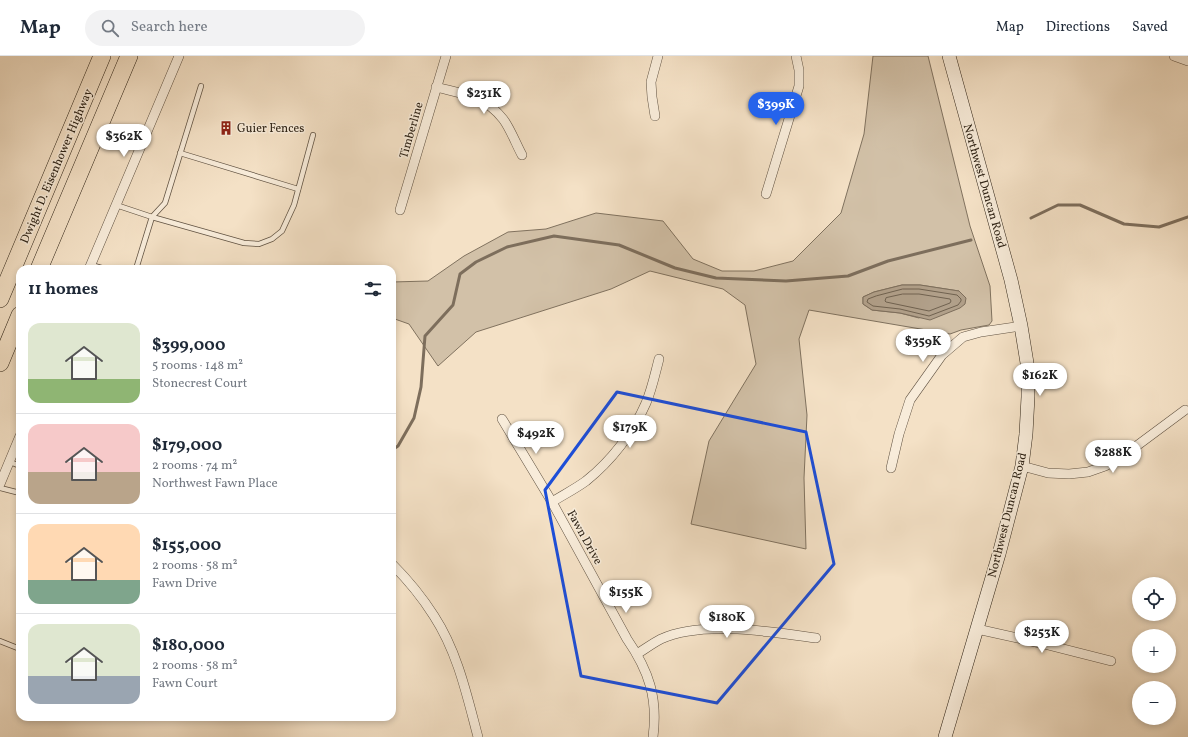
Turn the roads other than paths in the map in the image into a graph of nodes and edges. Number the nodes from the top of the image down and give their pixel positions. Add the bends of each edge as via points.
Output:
1 (102, 56) edge
2 (129, 56) edge
3 (179, 56) edge
4 (446, 56) edge
5 (658, 56) edge
6 (796, 56) edge
7 (949, 56) edge
8 (1174, 56) edge
9 (1188, 61) edge
10 (201, 86) dead end
11 (436, 87) junction
12 (656, 116) dead end
13 (313, 135) dead end
14 (180, 153) junction
15 (522, 155) dead end
16 (298, 189) junction
17 (766, 194) dead end
18 (116, 204) junction
19 (400, 210) dead end
20 (152, 217) junction
21 (41, 265) edge
22 (91, 265) edge
23 (137, 265) edge
24 (0, 299) edge
25 (16, 325) edge
26 (1021, 326) junction
27 (659, 359) dead end
28 (0, 363) edge
29 (1185, 410) dead end
30 (502, 419) dead end
31 (16, 446) edge
32 (10, 462) junction
33 (16, 464) edge
34 (1022, 466) junction
35 (891, 468) dead end
36 (0, 484) edge
37 (0, 488) edge
38 (16, 492) edge
39 (552, 502) junction
40 (396, 568) edge
41 (976, 629) junction
42 (816, 638) dead end
43 (0, 641) edge
44 (16, 647) edge
45 (638, 654) junction
46 (1111, 661) dead end
47 (478, 737) edge
48 (653, 737) edge
49 (946, 737) edge

1 - 24 highway, Dwight D. Eisenhower Highway
2 - 21 highway, Dwight D. Eisenhower Highway
3 - 18 street
4 - 11 street, Timberline
5 - 12 street via 651,82
6 - 17 street via 799,70 798,86
7 - 26 street, Northwest Duncan Road via 1012,280
8 - 9 street
10 - 14 lane
11 - 15 street via 486,102 504,120
11 - 19 street, Timberline
13 - 16 lane
14 - 16 lane
14 - 20 lane via 165,203
16 - 20 lane via 282,231 272,239 259,244 244,243
18 - 20 lane
18 - 22 street
20 - 23 lane
25 - 28 highway
26 - 34 street, Northwest Duncan Road via 1028,369 1026,434
26 - 35 street via 963,337 942,355 910,400
27 - 39 street via 646,403 637,421 614,453 585,481
29 - 34 street via 1118,459 1088,472 1048,473
30 - 39 street, Fawn Drive
31 - 32 street
32 - 33 lane
32 - 36 street
34 - 41 street, Northwest Duncan Road
37 - 38 lane
39 - 45 street, Fawn Drive via 627,639
40 - 47 street via 412,585 435,617 448,642 465,689
41 - 46 street via 1040,642
41 - 49 street, Northwest Duncan Road
42 - 45 street via 712,629 661,639
43 - 44 lane
45 - 48 street, Fawn Drive via 651,685 655,724

